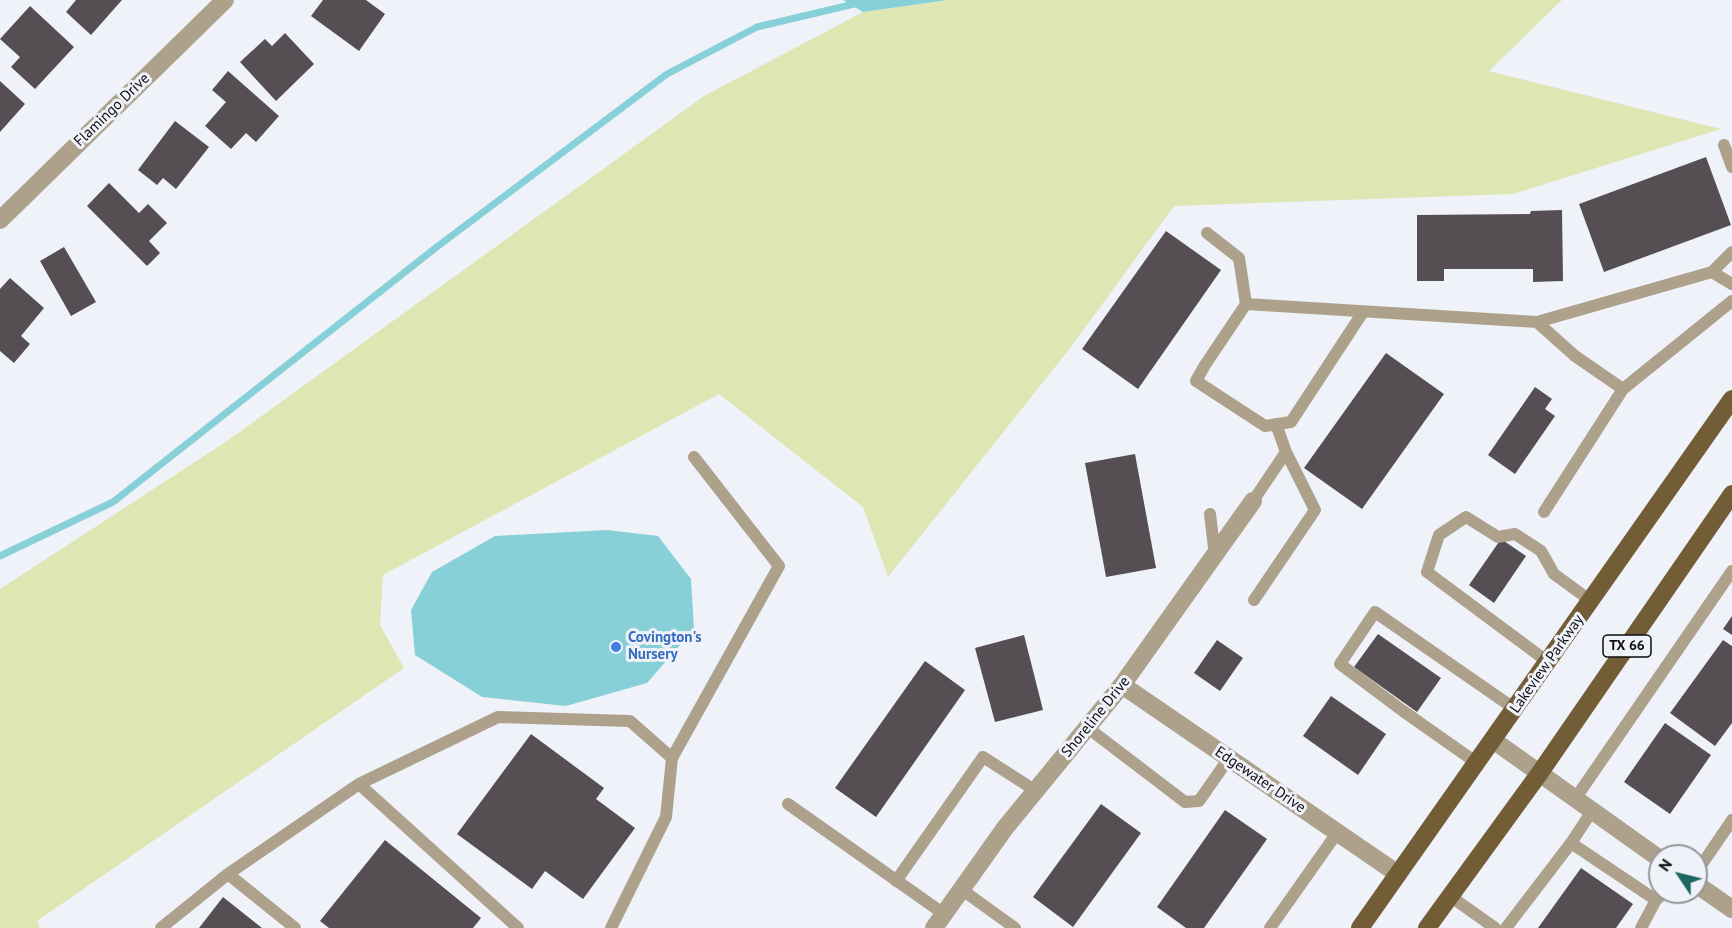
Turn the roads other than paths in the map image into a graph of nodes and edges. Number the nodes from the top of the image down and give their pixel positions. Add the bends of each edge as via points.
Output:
1 (225, 0) edge
2 (1724, 145) dead end
3 (1732, 167) edge
4 (0, 220) edge
5 (1207, 234) dead end
6 (1732, 252) edge
7 (1712, 272) junction
8 (1730, 282) edge
9 (1732, 301) edge
10 (1246, 304) junction
11 (1363, 312) junction
12 (1538, 322) junction
13 (1623, 389) junction
14 (1732, 399) edge
15 (1276, 424) junction
16 (1286, 452) junction
17 (694, 457) dead end
18 (1732, 494) edge
19 (1253, 501) joint
20 (1544, 512) dead end
21 (1210, 514) dead end
22 (1215, 556) junction
23 (1732, 571) edge
24 (1254, 600) dead end
25 (1591, 601) junction
26 (1548, 662) junction
27 (1122, 685) junction
28 (1515, 709) junction
29 (1088, 728) junction
30 (1493, 740) junction
31 (672, 758) junction
32 (1229, 758) junction
33 (1477, 762) junction
34 (1539, 774) junction
35 (359, 784) junction
36 (1036, 791) junction
37 (1575, 799) junction
38 (788, 804) dead end
39 (1592, 811) junction
40 (1732, 820) edge
41 (1337, 833) junction
42 (1571, 843) junction
43 (1648, 851) edge
44 (1708, 855) edge
45 (228, 874) junction
46 (1398, 874) junction
47 (896, 880) junction
48 (1648, 888) edge
49 (961, 889) junction
50 (1708, 892) edge
51 (1450, 896) junction
52 (1656, 904) edge
53 (1732, 909) edge
54 (939, 921) edge
55 (161, 928) edge
56 (295, 928) edge
57 (518, 928) edge
58 (611, 928) edge
59 (1015, 928) edge
60 (1270, 928) edge
61 (1360, 928) edge
62 (1428, 928) edge
63 (1495, 928) edge
64 (1506, 928) edge
65 (1641, 928) edge

1 - 4 street, Flamingo Drive
2 - 3 lane
5 - 10 lane via 1239,258
6 - 7 lane
7 - 8 lane
7 - 12 lane
9 - 13 lane
10 - 11 lane
10 - 15 lane via 1196,381 1265,426
11 - 12 lane
11 - 15 lane via 1292,422
12 - 13 lane via 1575,356
13 - 20 lane
14 - 25 main road, Lakeview Parkway
15 - 16 lane
16 - 19 lane
16 - 24 lane via 1315,510
17 - 31 lane via 779,566
18 - 34 main road, TX 66
19 - 22 street, Shoreline Drive
21 - 22 lane
22 - 27 street, Shoreline Drive
23 - 37 lane
25 - 26 main road, Lakeview Parkway
25 - 26 lane via 1554,574 1541,550 1515,534 1498,537 1466,517 1438,535 1426,572
26 - 28 main road, Lakeview Parkway
27 - 29 street, Shoreline Drive
27 - 32 street, Edgewater Drive
28 - 30 main road, Lakeview Parkway
28 - 33 lane via 1375,612 1369,620 1340,664
29 - 32 lane via 1185,802 1199,801
29 - 36 street, Shoreline Drive
30 - 33 main road, Lakeview Parkway
30 - 34 street
31 - 35 lane via 630,721 498,717
31 - 58 lane via 666,817
32 - 41 street, Edgewater Drive
33 - 46 main road, Lakeview Parkway
34 - 37 street
34 - 51 main road, TX 66
35 - 45 lane
35 - 57 lane
36 - 47 lane via 983,757
36 - 49 street, Shoreline Drive
37 - 39 street
38 - 47 lane
39 - 42 lane
39 - 43 street
40 - 44 lane
41 - 46 street, Edgewater Drive
41 - 60 lane
42 - 48 lane
42 - 64 lane
45 - 55 lane
45 - 56 lane
46 - 61 main road, Lakeview Parkway
47 - 54 lane
49 - 54 street, Shoreline Drive
49 - 59 lane
50 - 53 street
51 - 62 main road, TX 66
51 - 63 lane
52 - 65 lane

